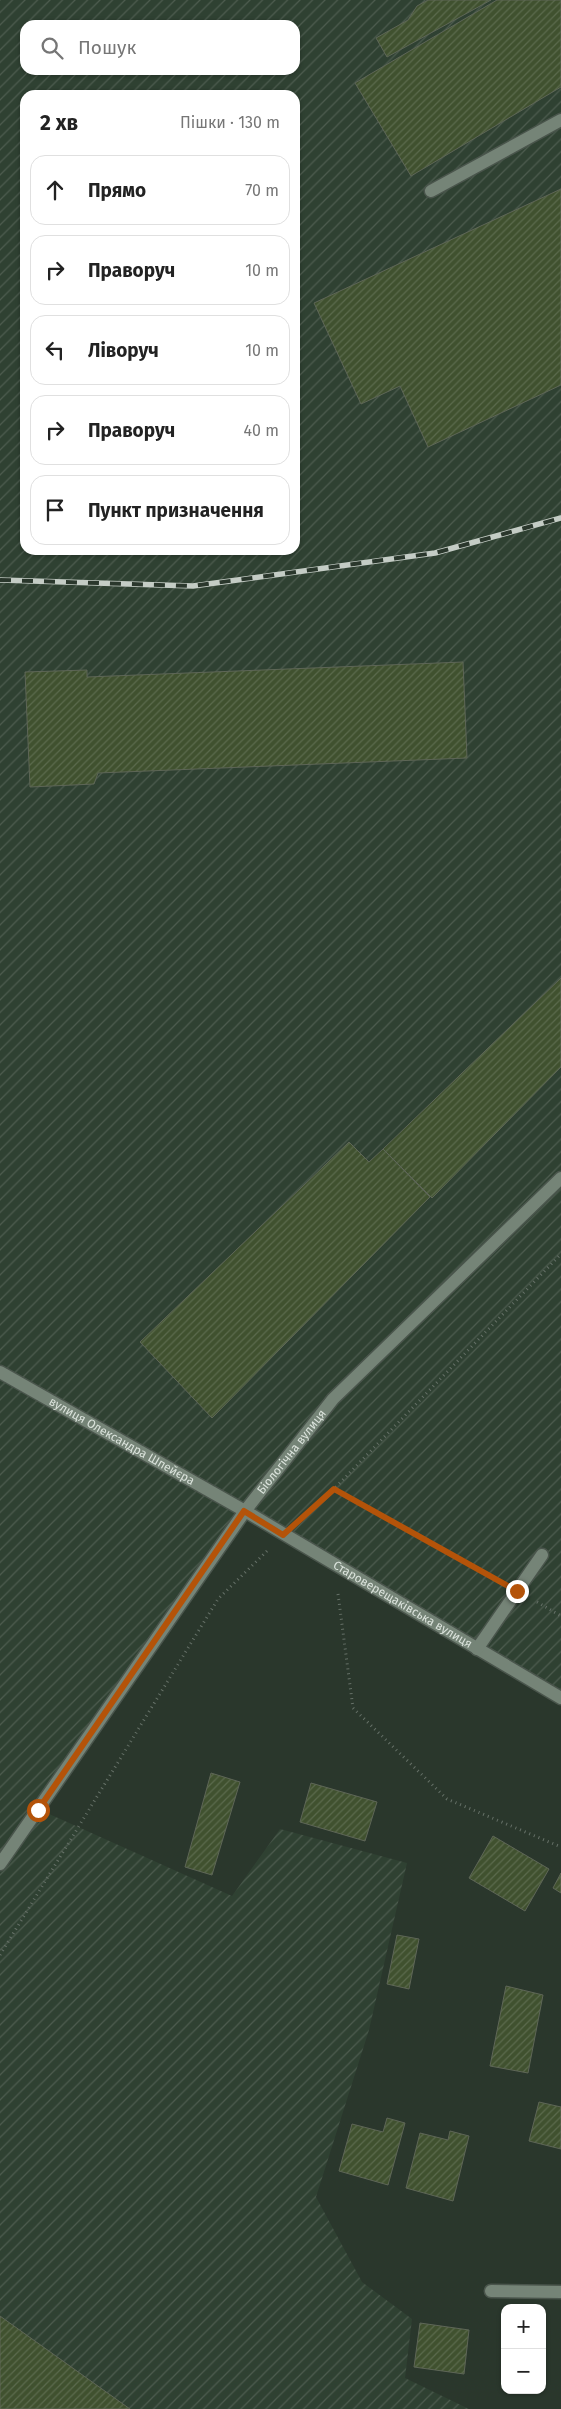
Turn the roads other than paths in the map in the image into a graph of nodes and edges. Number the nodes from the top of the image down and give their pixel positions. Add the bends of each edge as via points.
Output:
1 (561, 120) edge
2 (431, 191) dead end
3 (561, 1178) edge
4 (0, 1372) edge
5 (244, 1511) junction
6 (542, 1555) dead end
7 (477, 1649) junction
8 (561, 1698) edge
9 (0, 1864) edge
10 (490, 2291) dead end
11 (561, 2292) edge

1 - 2 street
3 - 5 street, Біологічна вулиця via 333,1399
4 - 5 street, вулиця Олександра Шпейєра
5 - 7 street, Староверещаківська вулиця
5 - 9 street, Біологічна вулиця
6 - 7 street
7 - 8 street, Староверещаківська вулиця
10 - 11 street

